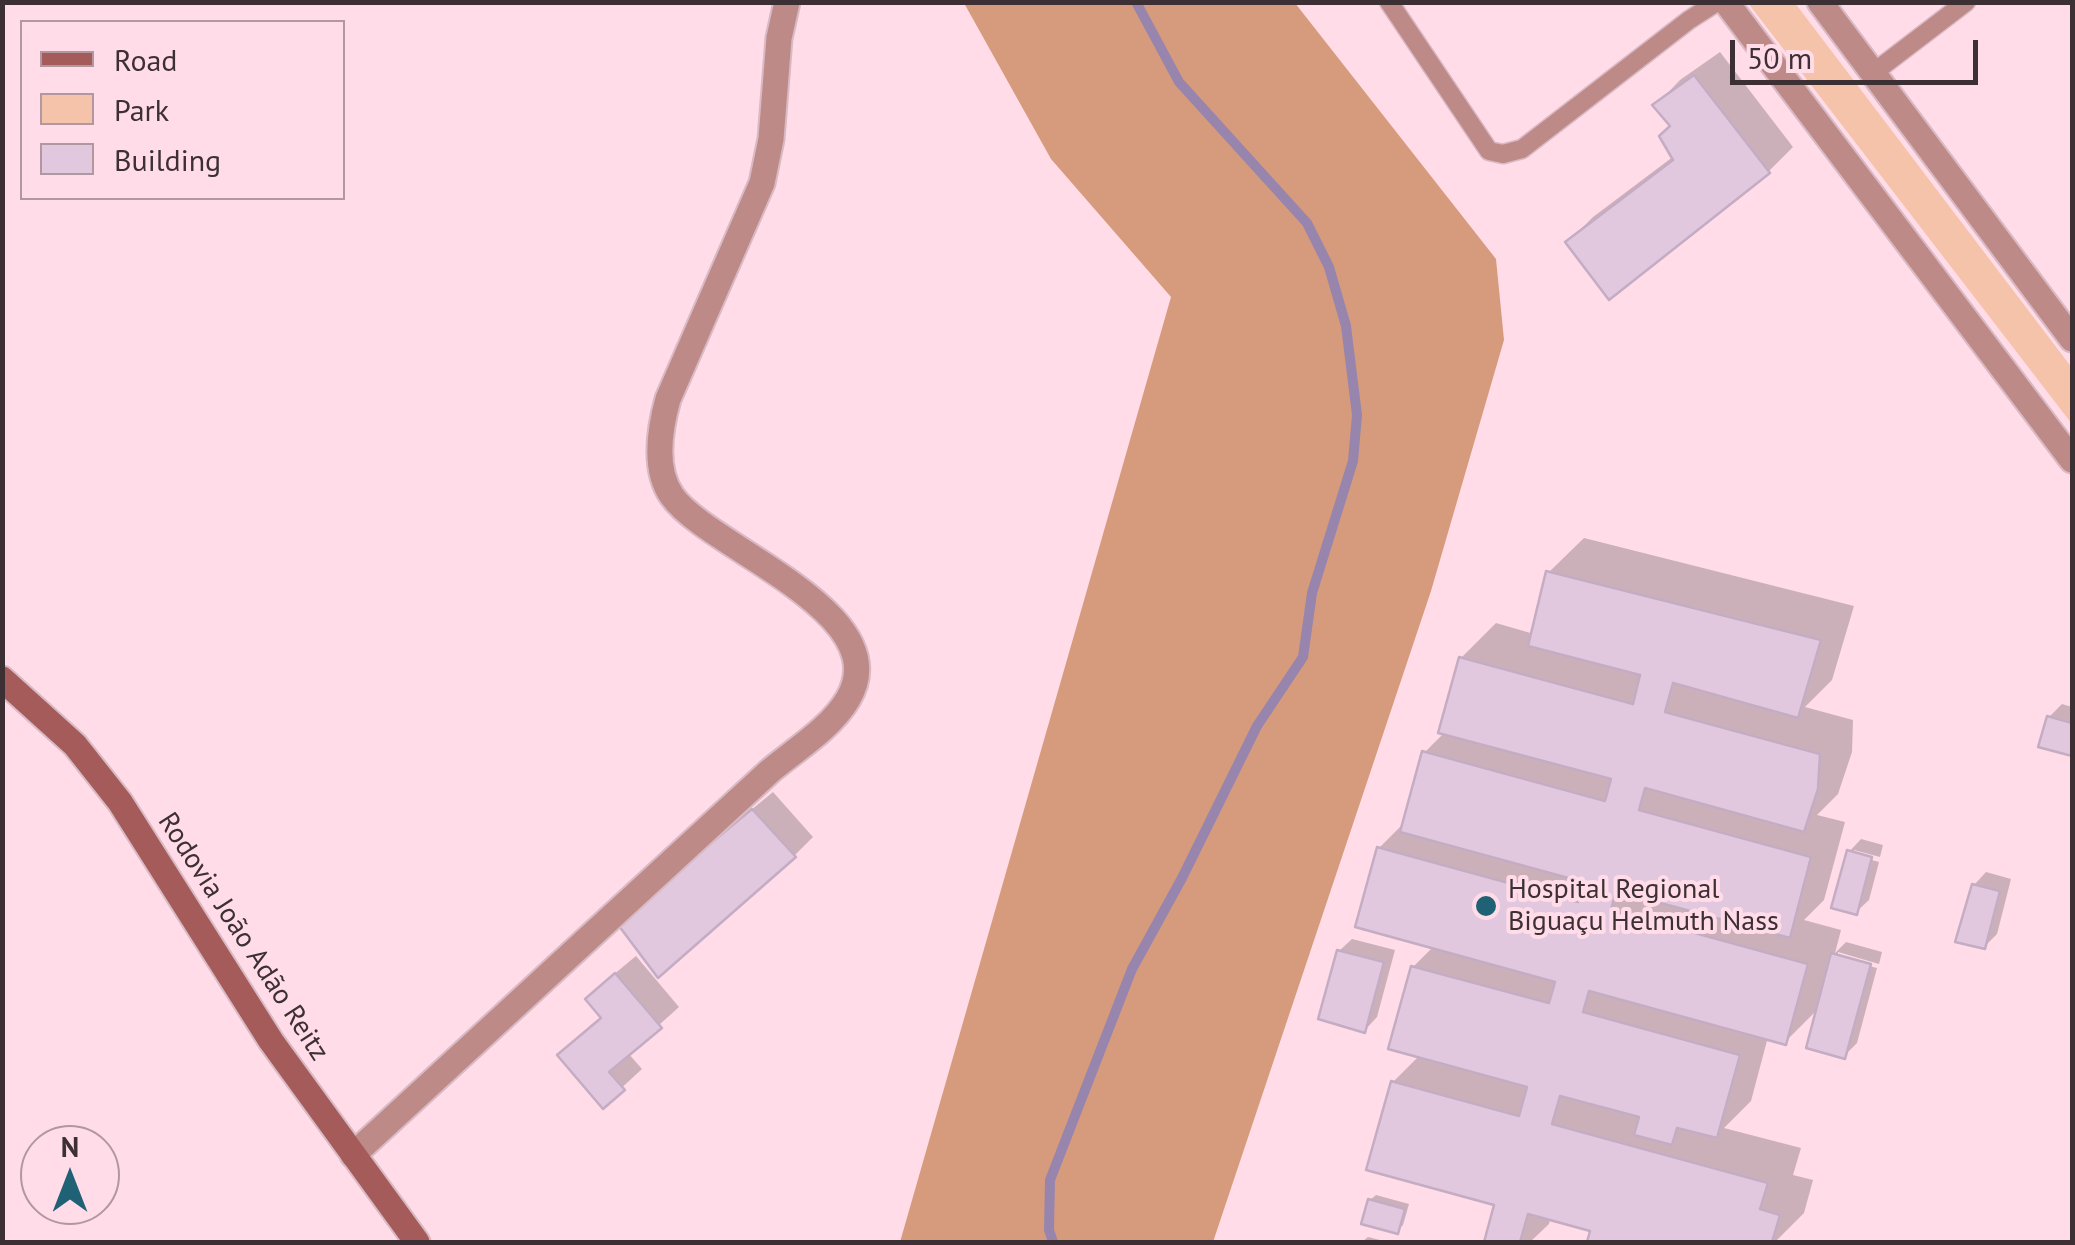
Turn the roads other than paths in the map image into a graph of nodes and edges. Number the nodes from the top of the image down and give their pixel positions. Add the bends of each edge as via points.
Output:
1 (786, 2) edge
2 (1388, 2) edge
3 (1717, 2) edge
4 (1726, 2) edge
5 (1820, 2) edge
6 (1966, 2) edge
7 (1873, 73) junction
8 (2072, 339) edge
9 (2072, 460) edge
10 (2, 679) edge
11 (353, 1155) junction
12 (417, 1242) edge

1 - 11 street via 762,183 658,433 670,494 837,621 857,672 850,696
2 - 3 lane via 1489,151 1503,154 1522,149
4 - 9 street
5 - 7 street
6 - 7 lane
7 - 8 street
10 - 11 main road, Rodovia João Adão Reitz via 74,745 120,802 211,950
11 - 12 main road, Rodovia João Adão Reitz

